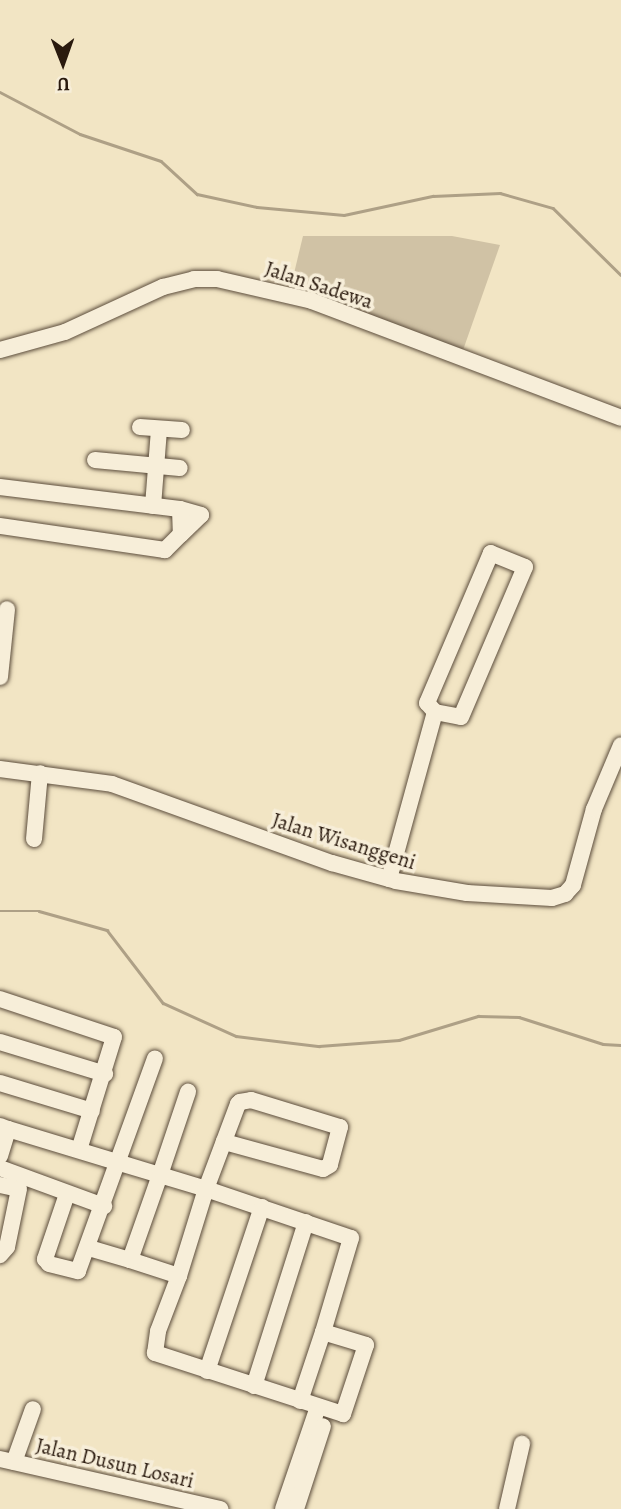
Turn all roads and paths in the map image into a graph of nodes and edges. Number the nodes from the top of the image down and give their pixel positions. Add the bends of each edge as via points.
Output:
1 (0, 350) edge
2 (621, 418) edge
3 (141, 427) dead end
4 (159, 429) junction
5 (182, 430) dead end
6 (95, 460) dead end
7 (156, 467) junction
8 (180, 468) dead end
9 (0, 487) edge
10 (153, 506) junction
11 (0, 526) edge
12 (7, 609) dead end
13 (0, 677) edge
14 (435, 712) junction
15 (621, 745) edge
16 (0, 769) edge
17 (40, 774) junction
18 (613, 785) edge
19 (34, 839) dead end
20 (389, 879) junction
21 (0, 999) edge
22 (0, 1042) edge
23 (155, 1058) dead end
24 (105, 1074) junction
25 (0, 1083) edge
26 (188, 1093) dead end
27 (92, 1111) junction
28 (4, 1127) edge
29 (225, 1142) junction
30 (0, 1150) edge
31 (79, 1150) junction
32 (120, 1163) junction
33 (0, 1168) edge
34 (160, 1175) junction
35 (21, 1183) junction
36 (0, 1185) edge
37 (206, 1189) junction
38 (66, 1194) junction
39 (104, 1206) junction
40 (261, 1208) junction
41 (306, 1223) junction
42 (6, 1228) edge
43 (89, 1248) junction
44 (0, 1255) edge
45 (130, 1260) junction
46 (179, 1276) junction
47 (323, 1332) junction
48 (208, 1371) junction
49 (254, 1386) junction
50 (300, 1401) junction
51 (33, 1409) dead end
52 (323, 1409) junction
53 (522, 1444) dead end
54 (7, 1460) edge
55 (220, 1509) edge
56 (283, 1509) edge
57 (296, 1509) edge
58 (507, 1509) edge

1 - 2 street, Jalan Sadewa via 65,332 163,287 217,279 312,302
3 - 4 street
4 - 5 street
4 - 7 street
6 - 7 street
7 - 8 street
7 - 10 street
9 - 10 street
10 - 11 street via 180,509 181,534 165,550
12 - 13 street
14 - 14 street via 461,717 525,568 491,553 427,703
14 - 20 street
15 - 18 street, Jalan Wisanggeni
16 - 17 street, Jalan Wisanggeni
17 - 19 street
17 - 20 street, Jalan Wisanggeni via 133,790 332,863
18 - 20 street, Jalan Wisanggeni via 573,885 565,894 538,899 478,894
21 - 24 street via 112,1034 114,1045
22 - 24 street
23 - 32 street
24 - 27 street
25 - 27 street
26 - 34 street
27 - 31 street
28 - 30 street
28 - 31 street
29 - 29 street via 323,1169 330,1164 340,1127 247,1100 238,1104
29 - 37 street
31 - 32 street
32 - 34 street
32 - 39 street
33 - 35 street
34 - 37 street
34 - 45 street
35 - 36 street
35 - 38 street
35 - 42 street
37 - 40 street
37 - 46 street
38 - 39 street
38 - 43 street via 46,1261 78,1271
39 - 43 street
40 - 41 street
40 - 48 street
41 - 47 street via 351,1238
41 - 49 street
42 - 44 street
43 - 45 street
45 - 46 street
46 - 48 street via 155,1351
47 - 50 street
47 - 52 street via 366,1345 346,1413
48 - 49 street
49 - 50 street
50 - 52 street
51 - 54 street
52 - 56 street
52 - 57 street
53 - 58 street
54 - 55 street, Jalan Dusun Losari

